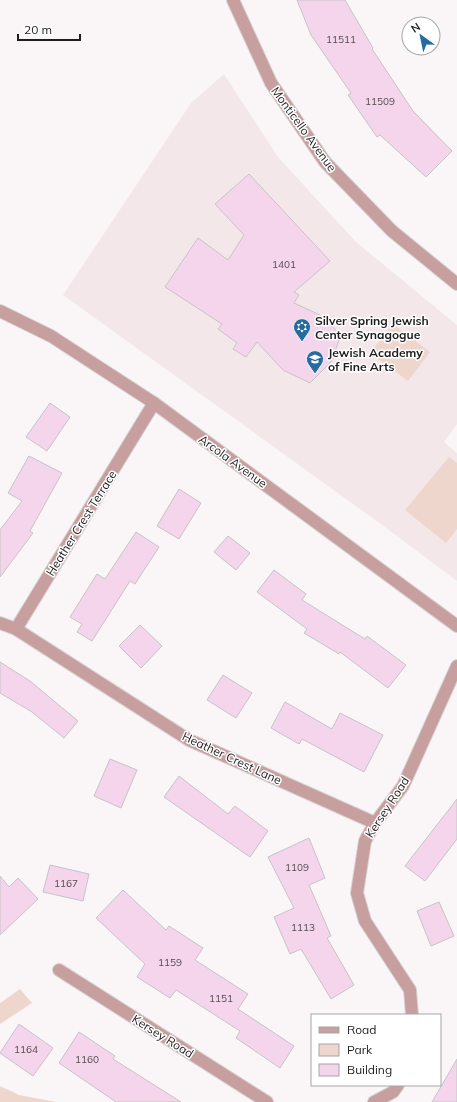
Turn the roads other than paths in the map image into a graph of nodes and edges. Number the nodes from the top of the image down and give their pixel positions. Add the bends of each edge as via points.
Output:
1 (233, 0) edge
2 (457, 284) edge
3 (0, 311) edge
4 (154, 403) junction
5 (0, 622) edge
6 (457, 626) edge
7 (16, 629) junction
8 (457, 666) edge
9 (375, 823) junction
10 (59, 970) dead end
11 (412, 1014) edge
12 (397, 1086) edge
13 (267, 1102) edge
14 (374, 1102) edge

1 - 2 street, Monticello Avenue via 271,83 325,162 392,231
3 - 4 street, Arcola Avenue via 52,336
4 - 6 street, Arcola Avenue
4 - 7 street, Heather Crest Terrace
5 - 7 street
7 - 9 street, Heather Crest Lane via 189,740
8 - 9 street, Kersey Road via 403,786
9 - 11 street, Kersey Road via 365,840 357,893 365,921 410,990
10 - 13 street, Kersey Road
12 - 14 street via 393,1092

